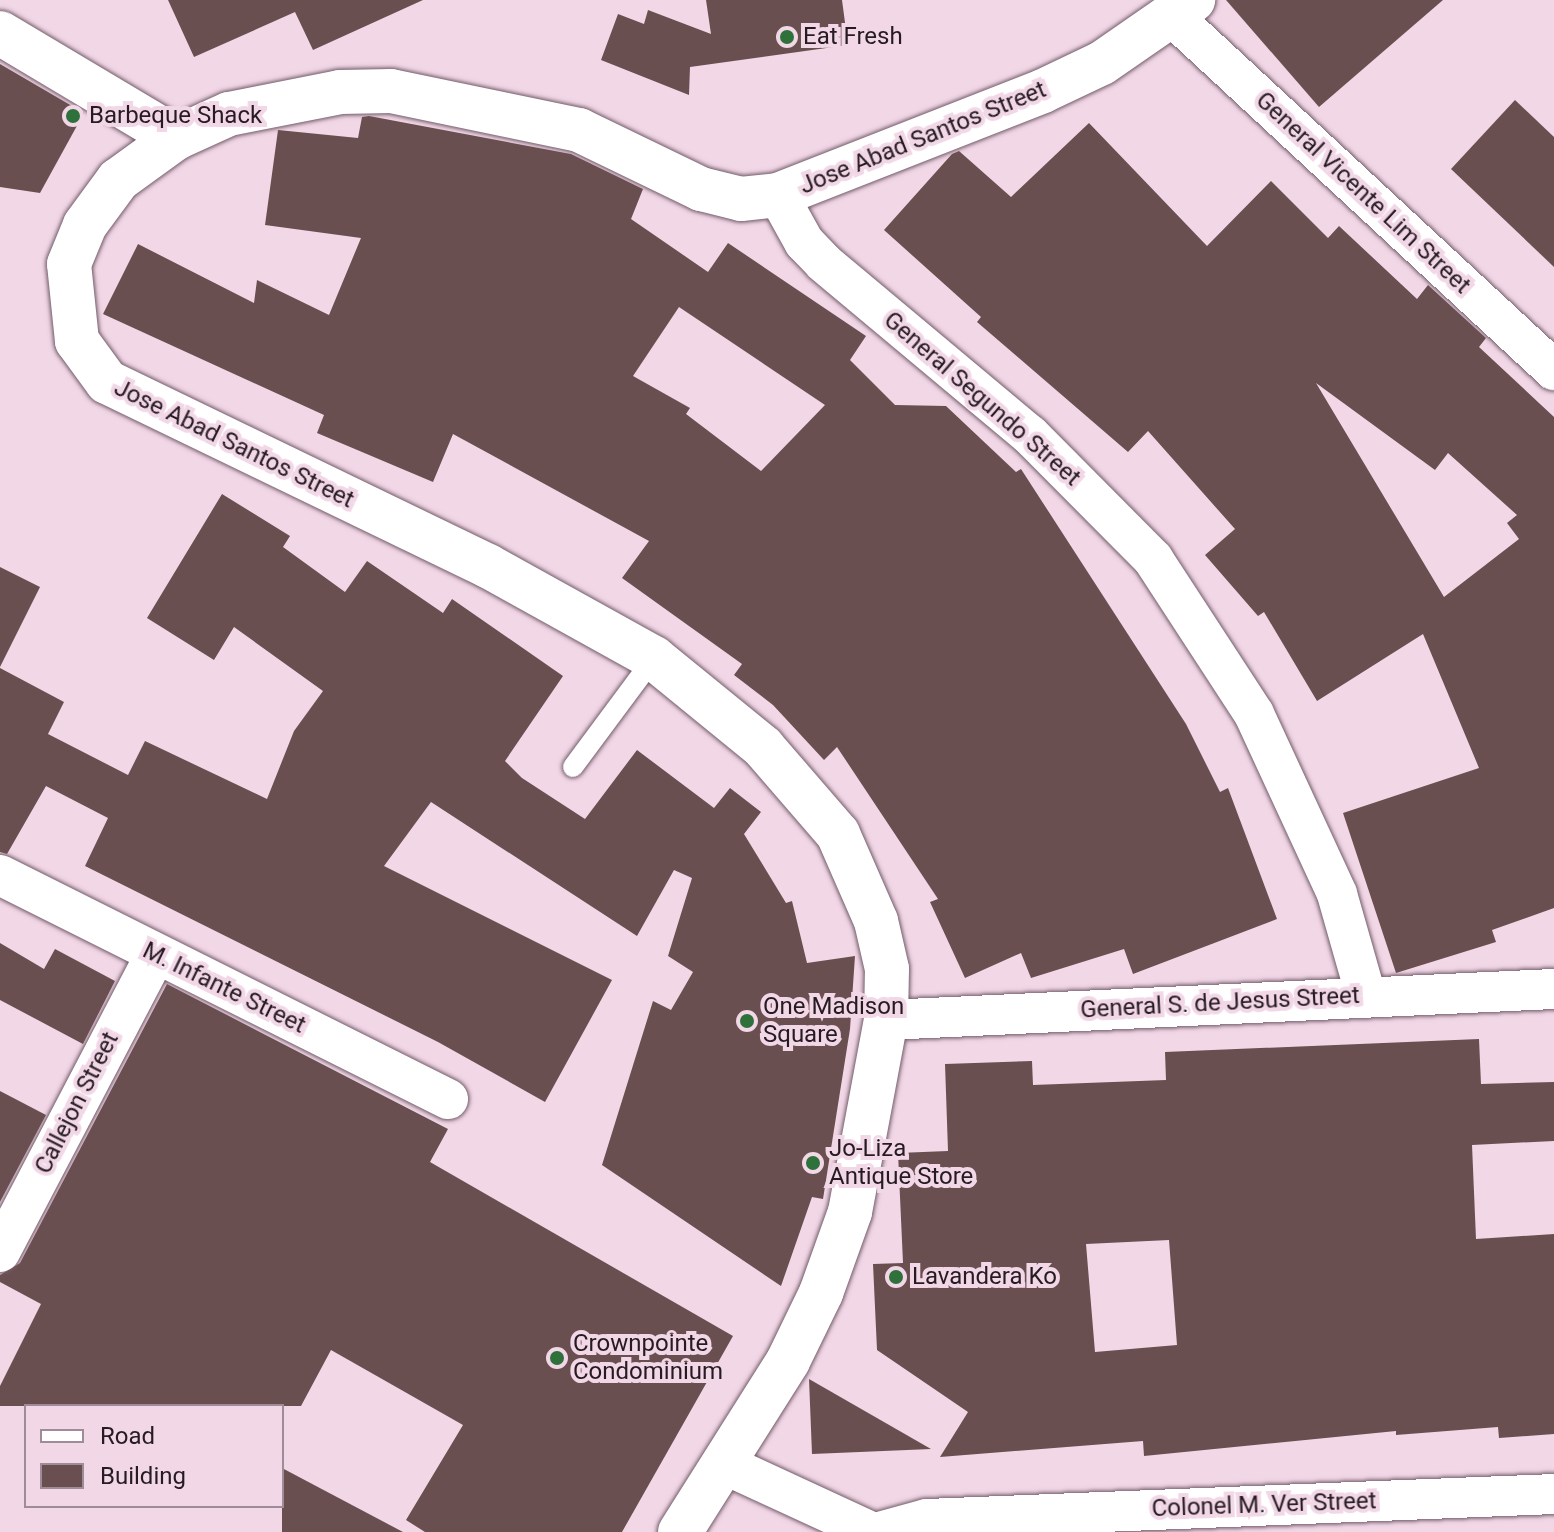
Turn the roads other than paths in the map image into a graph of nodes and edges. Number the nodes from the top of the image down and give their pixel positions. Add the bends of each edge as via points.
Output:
1 (1182, 8) edge
2 (0, 33) edge
3 (176, 138) junction
4 (778, 195) junction
5 (1554, 370) edge
6 (654, 658) junction
7 (573, 767) dead end
8 (0, 875) edge
9 (155, 955) junction
10 (1554, 989) edge
11 (1366, 996) junction
12 (886, 1020) junction
13 (448, 1099) dead end
14 (0, 1252) edge
15 (724, 1464) junction
16 (1554, 1494) edge
17 (680, 1532) edge
18 (871, 1532) edge
19 (879, 1532) edge

1 - 4 street, Jose Abad Santos Street via 1102,63 1043,91
1 - 5 street, General Vicente Lim Street
2 - 3 street
3 - 4 street, Jose Abad Santos Street via 229,114 340,92 391,91 579,130 701,189 741,199
3 - 6 street, Jose Abad Santos Street via 118,180 85,225 69,264 77,341 107,382 488,566
4 - 11 street, General Segundo Street via 804,242 824,263 1030,435 1153,559 1254,714 1337,894
6 - 7 lane
6 - 12 street, Jose Abad Santos Street via 763,747 838,834 876,921 887,969
8 - 9 street, M. Infante Street
9 - 13 street, M. Infante Street
9 - 14 street, Callejon Street
10 - 11 street, General S. de Jesus Street
11 - 12 street, General S. de Jesus Street
12 - 15 street, Jose Abad Santos Street via 850,1212 826,1279 788,1361
15 - 17 street, Jose Abad Santos Street
15 - 18 street
16 - 19 street, Colonel M. Ver Street via 927,1519

